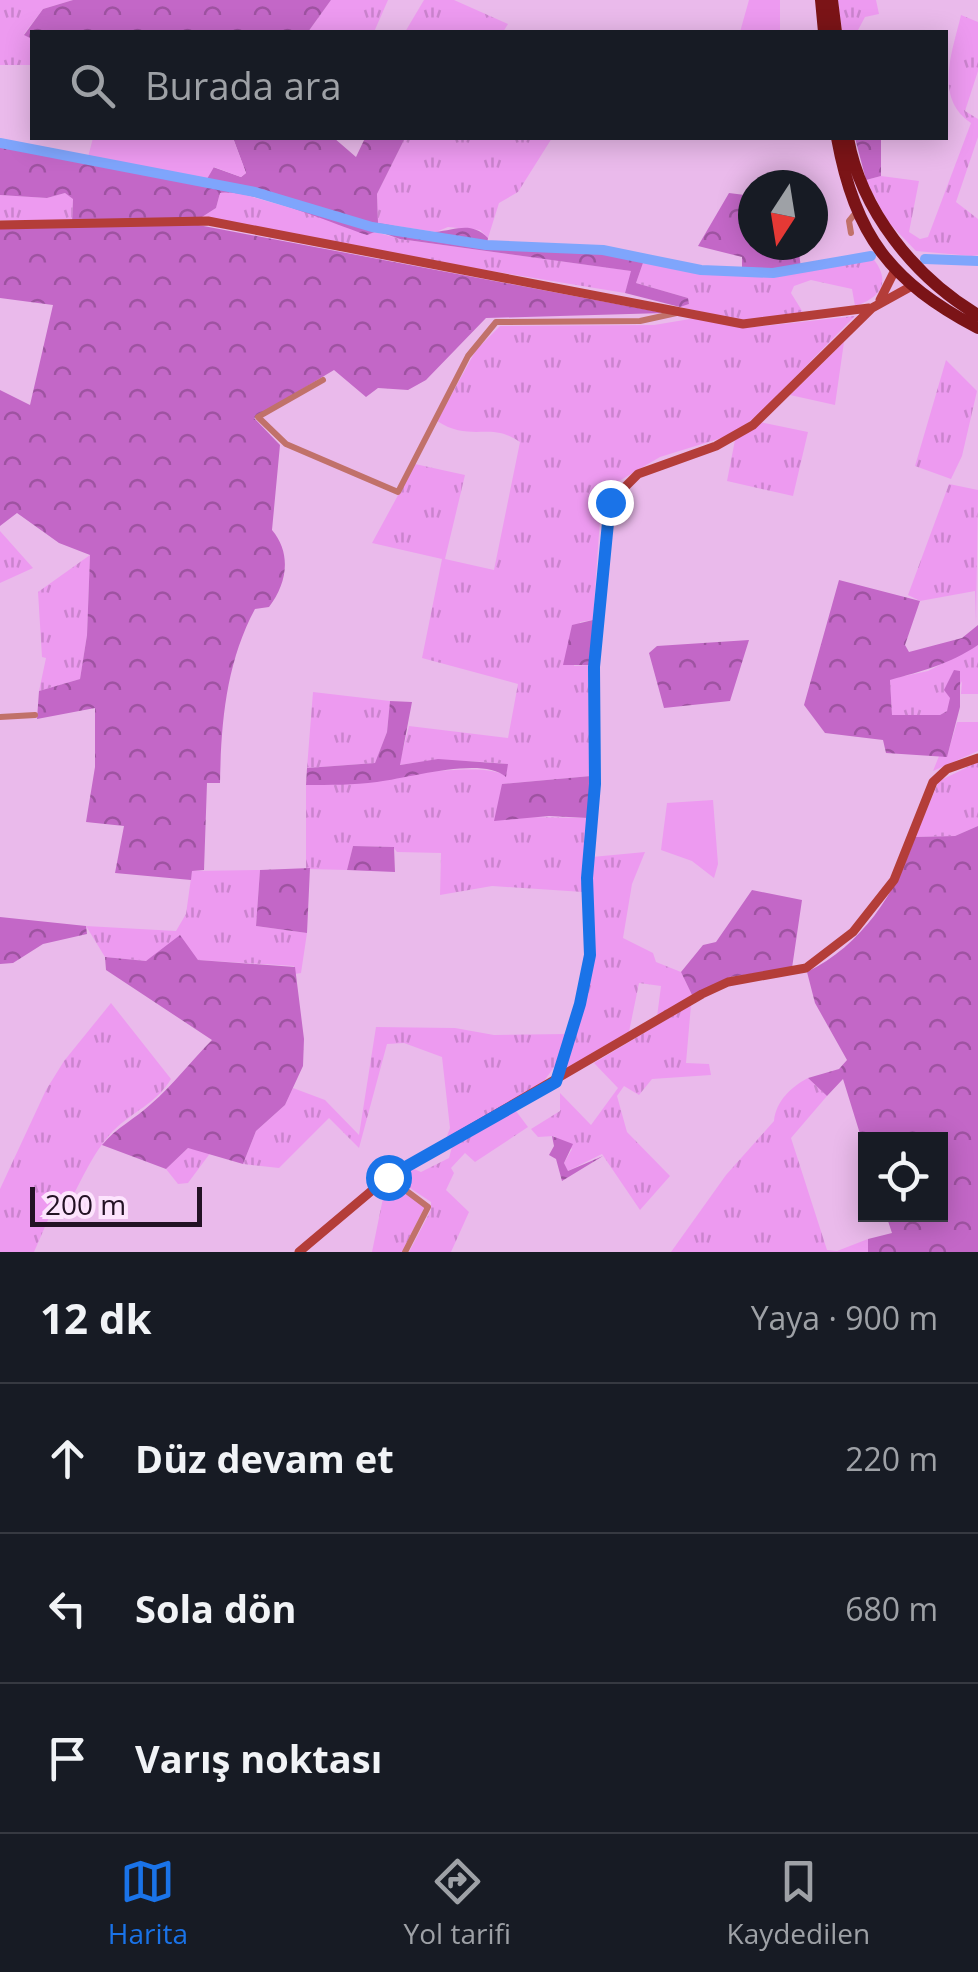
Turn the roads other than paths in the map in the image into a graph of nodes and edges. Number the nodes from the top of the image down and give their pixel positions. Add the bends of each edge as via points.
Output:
1 (821, 0) edge
2 (832, 0) edge
3 (824, 30) edge
4 (836, 30) edge
5 (837, 140) edge
6 (849, 140) edge
7 (858, 209) junction
8 (0, 225) edge
9 (851, 233) dead end
10 (911, 256) junction
11 (894, 272) junction
12 (926, 272) junction
13 (910, 287) junction
14 (875, 305) junction
15 (682, 311) junction
16 (978, 315) edge
17 (978, 328) edge
18 (323, 380) dead end
19 (35, 715) dead end
20 (0, 717) edge
21 (978, 758) edge
22 (556, 1082) junction
23 (388, 1177) junction
24 (300, 1252) edge
25 (406, 1252) edge

1 - 3 highway
2 - 4 highway
5 - 7 highway
6 - 10 highway via 868,201
7 - 9 street via 849,220
7 - 11 highway
8 - 15 street via 208,221
10 - 11 highway
10 - 12 highway
11 - 13 highway
11 - 14 street
12 - 13 highway
12 - 16 highway
13 - 14 street
13 - 17 highway
14 - 15 street via 755,324
14 - 22 street via 753,425 638,474 610,502 594,667 590,955
15 - 18 street via 640,321 496,322 468,356 398,492 280,441 258,418
19 - 20 street
21 - 22 street via 933,782 889,889 820,959 794,972 716,986
22 - 23 street
23 - 24 street
23 - 25 street via 428,1208

